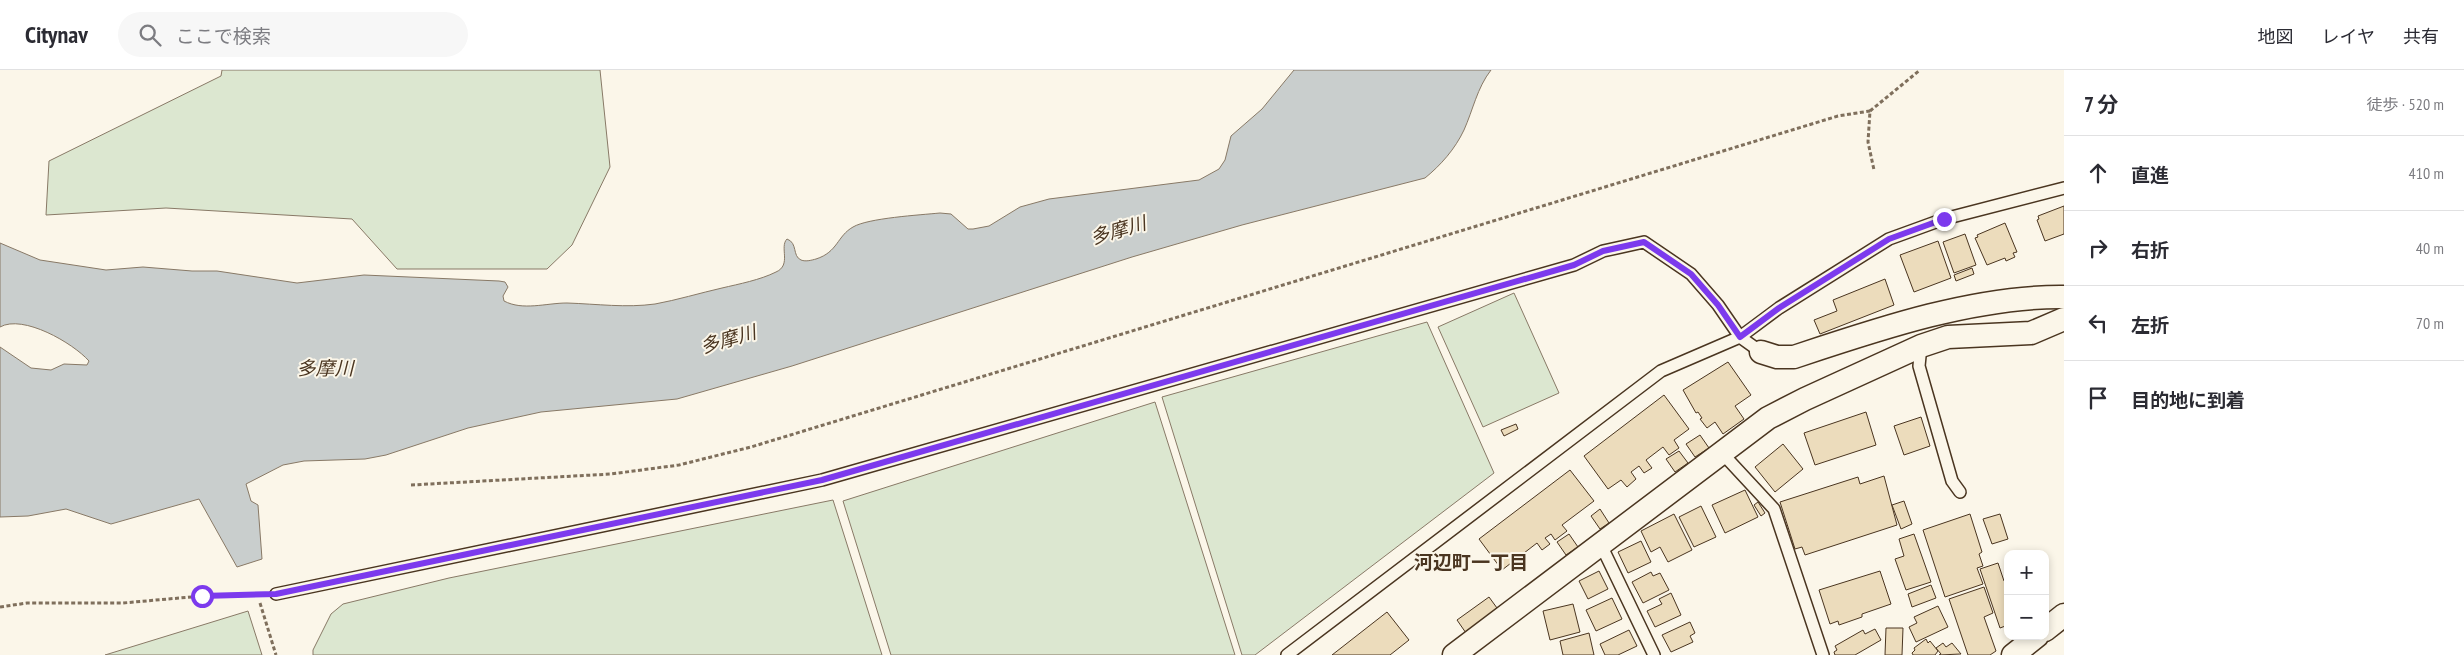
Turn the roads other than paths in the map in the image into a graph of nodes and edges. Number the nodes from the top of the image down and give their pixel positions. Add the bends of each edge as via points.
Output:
1 (2064, 188) edge
2 (2064, 297) edge
3 (2064, 319) edge
4 (1740, 337) junction
5 (1921, 346) junction
6 (1761, 352) joint
7 (1722, 453) junction
8 (1960, 492) dead end
9 (1601, 545) junction
10 (276, 594) road end
11 (2064, 615) edge
12 (2049, 627) edge
13 (2032, 640) edge
14 (1287, 655) edge
15 (1454, 655) edge
16 (1654, 655) edge
17 (1822, 655) edge
18 (2013, 655) edge

1 - 4 lane via 1944,219 1889,239 1779,308
2 - 6 street via 1953,309 1794,357 1777,357
3 - 5 street via 2031,333 1948,337
4 - 6 lane
4 - 10 lane via 1691,274 1644,242 1603,251 1574,265 822,480
4 - 14 lane via 1661,371
5 - 7 street via 1768,418
5 - 8 lane via 1919,366 1949,472
7 - 9 street
7 - 17 lane via 1774,508
9 - 15 street
9 - 16 lane
11 - 12 street
13 - 18 street

